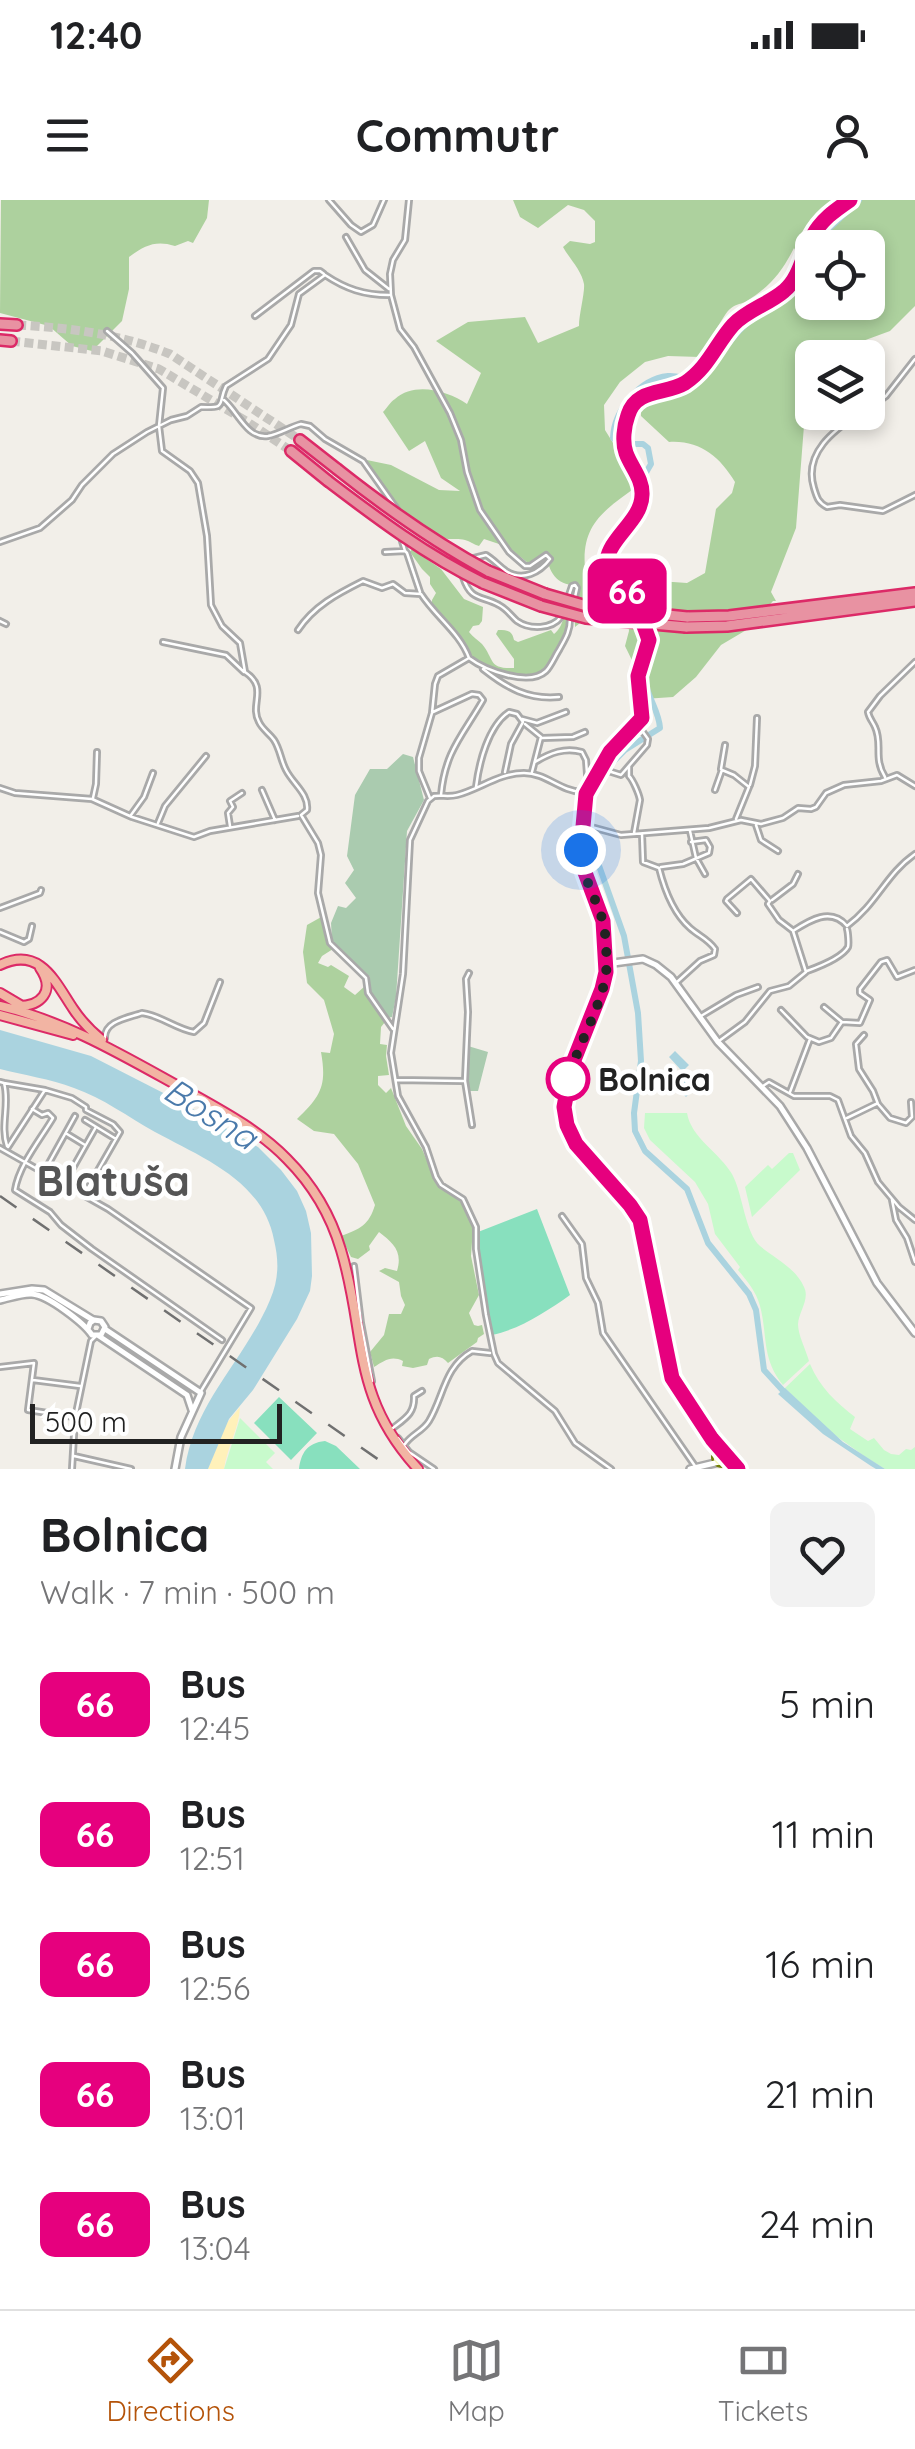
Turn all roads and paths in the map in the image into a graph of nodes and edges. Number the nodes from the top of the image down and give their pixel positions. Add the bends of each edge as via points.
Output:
1 (330, 200) edge
2 (384, 200) edge
3 (409, 200) edge
4 (850, 200) edge
5 (346, 237) dead end
6 (325, 275) junction
7 (391, 292) junction
8 (255, 316) dead end
9 (0, 324) edge
10 (17, 325) tunnel mouth
11 (107, 332) dead end
12 (915, 359) edge
13 (885, 397) edge
14 (223, 399) junction
15 (158, 426) junction
16 (838, 430) edge
17 (300, 440) tunnel mouth
18 (291, 452) tunnel mouth
19 (915, 495) edge
20 (0, 542) edge
21 (405, 551) junction
22 (385, 552) dead end
23 (915, 593) edge
24 (420, 594) junction
25 (915, 601) edge
26 (0, 621) edge
27 (687, 622) junction
28 (6, 624) dead end
29 (298, 630) dead end
30 (164, 642) dead end
31 (469, 658) junction
32 (915, 662) edge
33 (482, 668) junction
34 (245, 672) junction
35 (559, 697) dead end
36 (432, 712) junction
37 (566, 712) dead end
38 (757, 718) dead end
39 (522, 721) junction
40 (584, 732) dead end
41 (629, 732) junction
42 (541, 738) junction
43 (725, 745) dead end
44 (97, 752) dead end
45 (206, 756) dead end
46 (535, 762) junction
47 (629, 766) junction
48 (603, 770) junction
49 (722, 770) junction
50 (532, 773) junction
51 (153, 774) dead end
52 (505, 776) junction
53 (886, 778) junction
54 (915, 786) edge
55 (749, 787) junction
56 (0, 788) edge
57 (476, 788) junction
58 (262, 790) dead end
59 (588, 790) junction
60 (715, 790) dead end
61 (242, 794) dead end
62 (441, 796) junction
63 (430, 798) junction
64 (93, 799) junction
65 (300, 815) junction
66 (130, 816) junction
67 (275, 821) junction
68 (736, 821) junction
69 (756, 823) junction
70 (158, 825) junction
71 (585, 825) junction
72 (230, 827) junction
73 (690, 830) junction
74 (633, 834) junction
75 (642, 834) junction
76 (692, 842) junction
77 (778, 851) dead end
78 (915, 854) edge
79 (696, 858) junction
80 (659, 868) junction
81 (705, 874) dead end
82 (798, 874) dead end
83 (41, 890) dead end
84 (770, 901) junction
85 (0, 908) edge
86 (736, 913) dead end
87 (32, 926) dead end
88 (846, 926) junction
89 (793, 930) junction
90 (0, 932) edge
91 (28, 961) junction
92 (611, 964) junction
93 (0, 965) edge
94 (915, 970) edge
95 (806, 972) junction
96 (469, 973) dead end
97 (220, 982) dead end
98 (676, 983) junction
99 (758, 987) dead end
100 (0, 994) edge
101 (0, 1004) edge
102 (22, 1006) junction
103 (824, 1007) dead end
104 (781, 1010) dead end
105 (0, 1015) edge
106 (700, 1016) junction
107 (842, 1022) junction
108 (394, 1030) junction
109 (864, 1035) dead end
110 (810, 1038) junction
111 (718, 1042) junction
112 (108, 1044) junction
113 (131, 1059) junction
114 (395, 1080) junction
115 (465, 1082) junction
116 (2, 1083) edge
117 (762, 1087) junction
118 (45, 1090) junction
119 (790, 1094) junction
120 (911, 1102) dead end
121 (878, 1104) junction
122 (32, 1109) junction
123 (75, 1116) dead end
124 (846, 1119) junction
125 (85, 1120) dead end
126 (472, 1126) dead end
127 (96, 1127) junction
128 (2, 1130) edge
129 (67, 1134) junction
130 (4, 1138) junction
131 (117, 1140) junction
132 (86, 1145) junction
133 (0, 1146) edge
134 (8, 1147) junction
135 (12, 1154) junction
136 (26, 1162) junction
137 (44, 1172) junction
138 (64, 1183) junction
139 (84, 1194) junction
140 (892, 1198) junction
141 (562, 1216) dead end
142 (915, 1220) edge
143 (915, 1262) edge
144 (354, 1266) dead end
145 (0, 1297) edge
146 (94, 1320) junction
147 (104, 1329) junction
148 (88, 1330) junction
149 (915, 1333) edge
150 (98, 1336) junction
151 (222, 1340) dead end
152 (88, 1352) junction
153 (494, 1354) junction
154 (0, 1367) edge
155 (32, 1380) junction
156 (81, 1386) junction
157 (422, 1391) dead end
158 (187, 1394) junction
159 (200, 1395) junction
160 (192, 1410) junction
161 (75, 1418) junction
162 (392, 1428) junction
163 (404, 1445) junction
164 (72, 1456) junction
165 (721, 1458) junction
166 (693, 1468) edge
167 (736, 1468) edge
168 (72, 1469) edge
169 (131, 1469) edge
170 (174, 1469) edge
171 (418, 1469) edge
172 (434, 1469) edge
173 (611, 1469) edge

1 - 2 street via 361,232 373,225
3 - 7 street
4 - 41 main road via 824,219 784,291 734,324 684,384 652,392 628,414 625,450 642,501 608,553 607,567 629,595 649,640 638,676 642,718
5 - 7 street via 365,270
6 - 7 street via 354,291
6 - 8 street via 314,271
6 - 14 street via 299,294 291,326 274,352 226,386
7 - 33 street via 400,329 450,413 487,522 524,566 550,557 528,576 478,556 463,573 466,585 519,622 548,627 560,620 572,586 577,588 570,630 544,674
9 - 10 highway
11 - 15 street via 161,384
12 - 13 street
14 - 15 street via 215,408 201,407
14 - 21 street via 259,436 310,426 362,461 398,510
15 - 20 street via 113,454 40,528
15 - 34 street via 162,452 198,483 212,605 240,643
16 - 19 street via 818,446 810,472 818,501 883,511
17 - 27 highway, bridge via 411,525 488,571 590,607
18 - 27 highway, bridge via 391,530 482,583 586,618
21 - 22 street
21 - 24 street
23 - 27 highway
24 - 29 street via 363,581 323,602
24 - 31 street
25 - 27 highway via 727,626
26 - 28 street
30 - 34 street via 226,655
31 - 33 street
31 - 36 street via 438,676
32 - 53 street via 868,712 876,729 877,765
33 - 35 street via 538,699
34 - 65 street via 259,693 258,722 307,798 308,810
36 - 62 street via 472,694 483,700 456,740
36 - 63 street via 419,758
37 - 39 street
38 - 55 street
39 - 42 street
39 - 52 street
39 - 57 street via 509,712 497,722
40 - 42 street
41 - 47 street via 648,737
41 - 48 main road
42 - 46 street
43 - 49 street
44 - 64 street
45 - 70 street via 165,806
46 - 50 street
46 - 59 street via 561,751 582,752
47 - 48 street via 621,775
47 - 74 street via 640,800
48 - 59 main road
49 - 55 street
49 - 60 street
50 - 52 street
50 - 59 street via 566,790
51 - 66 street
52 - 57 street
53 - 54 street
53 - 69 street via 844,786 811,810
55 - 68 street
56 - 64 street
57 - 62 street
58 - 67 street
59 - 71 main road
61 - 72 street via 230,800
62 - 63 street
63 - 108 street via 410,840
64 - 66 street
65 - 67 street
65 - 108 street via 318,844 318,893 330,943 366,978 368,993
66 - 70 street
67 - 72 street
68 - 69 street
68 - 73 street
69 - 77 street via 761,840
70 - 72 street via 194,837
71 - 74 street
71 - 92 main road via 580,859
73 - 75 street
73 - 76 street
74 - 75 street
75 - 80 street via 642,862
76 - 79 street
76 - 79 street via 704,839 711,849
78 - 88 street
79 - 80 street
79 - 81 street
80 - 98 street via 685,923 715,950
82 - 84 street
83 - 85 street
84 - 86 street via 751,879 727,899
84 - 89 street
87 - 90 street via 24,942
88 - 89 street via 830,916
88 - 95 street via 847,948
89 - 95 street
91 - 93 highway
91 - 102 highway via 44,974 46,990 38,1002
91 - 112 highway via 56,979 80,1019
92 - 98 street via 639,958
92 - 165 main road via 572,1065 565,1119 576,1144 640,1220 669,1370
94 - 107 street via 897,976 884,960 860,989 870,1000 862,1020
95 - 111 street via 770,991
96 - 115 street
97 - 112 street via 197,1031 142,1013 108,1026
98 - 106 street
99 - 106 street
100 - 102 highway
101 - 102 highway
101 - 113 highway
103 - 107 street
104 - 110 street
105 - 113 highway
106 - 111 street
107 - 110 street via 831,1038
108 - 114 street
109 - 121 street via 856,1044 859,1069
110 - 119 street
111 - 117 street
112 - 113 highway
113 - 171 highway via 256,1132 314,1192 342,1250 372,1396 390,1435
114 - 115 street
114 - 153 street via 436,1177 464,1199 476,1226
115 - 126 street
116 - 118 street
116 - 128 street
117 - 119 street via 769,1082
117 - 149 street via 794,1126 877,1284
118 - 122 street
118 - 131 street via 78,1101 118,1128
119 - 124 street via 834,1097
120 - 121 street via 906,1122 890,1118
121 - 124 street
122 - 134 street
122 - 136 street via 54,1118
123 - 129 street
124 - 140 street
125 - 127 street
127 - 131 street
127 - 132 street
128 - 130 street
129 - 132 street
129 - 137 street
130 - 133 street
130 - 134 street
131 - 139 street
132 - 138 street
133 - 135 street
134 - 135 street
135 - 136 street
136 - 137 street
136 - 151 street via 14,1184 18,1193
137 - 138 street
138 - 139 street
139 - 159 street via 251,1308
140 - 142 street
140 - 143 street
141 - 166 street via 582,1244 603,1332
144 - 162 street via 374,1391
145 - 146 street via 44,1290
145 - 148 street via 40,1296
146 - 147 street
146 - 148 street
147 - 150 street
147 - 159 street
148 - 150 street
148 - 152 street
150 - 152 street
150 - 158 street
152 - 156 street
153 - 163 street via 472,1351 451,1369 425,1427
153 - 173 street via 560,1416 575,1443
154 - 155 street via 34,1362
155 - 156 street
155 - 161 street via 28,1410
156 - 161 street
157 - 162 street via 409,1416
158 - 159 street
158 - 160 street
159 - 160 street
160 - 170 street
161 - 164 street
162 - 163 street
163 - 172 street
164 - 168 street
164 - 169 street
165 - 166 street
165 - 167 main road

